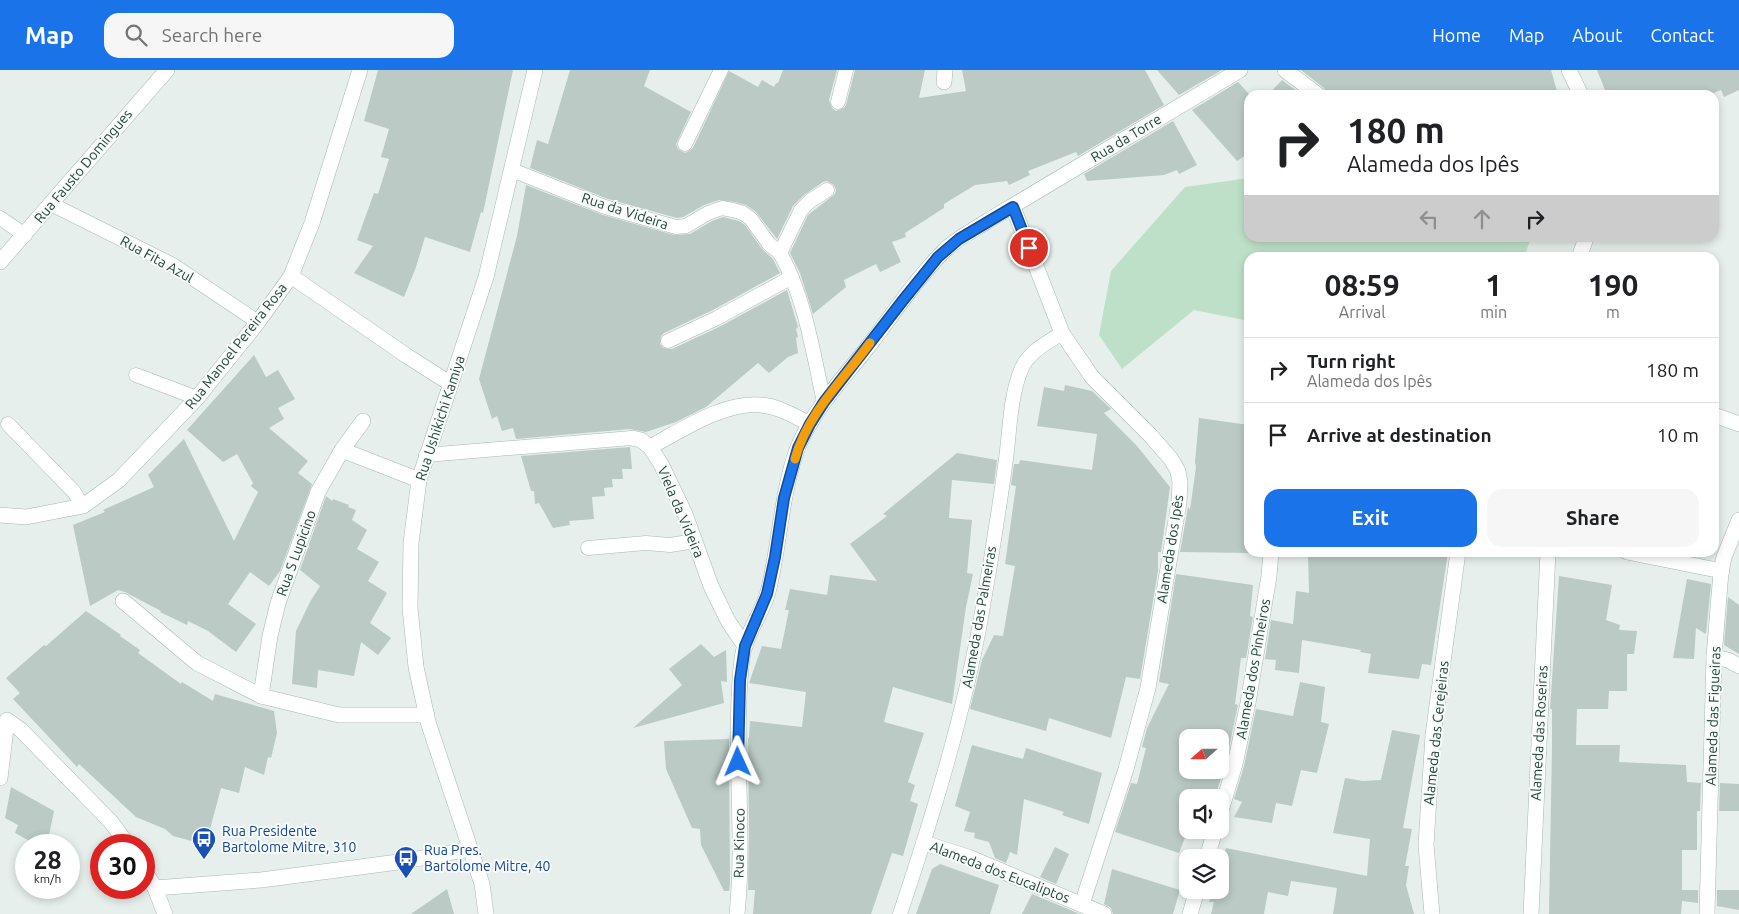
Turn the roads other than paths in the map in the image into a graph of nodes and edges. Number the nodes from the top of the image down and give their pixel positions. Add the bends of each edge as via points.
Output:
1 (166, 70) edge
2 (360, 70) edge
3 (535, 70) edge
4 (721, 70) edge
5 (846, 70) edge
6 (1240, 70) edge
7 (1285, 70) edge
8 (1569, 70) edge
9 (1311, 90) edge
10 (1579, 90) edge
11 (838, 102) dead end
12 (685, 144) dead end
13 (512, 170) junction
14 (827, 190) dead end
15 (51, 204) junction
16 (1013, 207) junction
17 (0, 218) edge
18 (25, 235) junction
19 (780, 253) junction
20 (0, 262) edge
21 (290, 276) junction
22 (792, 277) junction
23 (258, 322) junction
24 (1062, 333) junction
25 (668, 342) dead end
26 (136, 375) dead end
27 (451, 384) junction
28 (197, 398) junction
29 (824, 402) junction
30 (1719, 417) edge
31 (363, 421) dead end
32 (8, 424) dead end
33 (810, 424) junction
34 (1739, 424) edge
35 (632, 438) joint
36 (650, 447) junction
37 (342, 450) junction
38 (426, 455) junction
39 (419, 480) junction
40 (83, 506) junction
41 (0, 516) edge
42 (1739, 520) edge
43 (695, 541) junction
44 (588, 548) dead end
45 (1271, 557) edge
46 (1457, 557) edge
47 (1548, 557) edge
48 (1652, 557) edge
49 (1722, 571) junction
50 (123, 601) dead end
51 (745, 646) junction
52 (1714, 657) junction
53 (1739, 666) edge
54 (261, 696) junction
55 (427, 715) junction
56 (0, 778) edge
57 (1228, 789) edge
58 (120, 834) edge
59 (924, 844) junction
60 (470, 850) junction
61 (155, 888) joint
62 (1194, 899) edge
63 (1082, 904) junction
64 (165, 914) edge
65 (486, 914) edge
66 (737, 914) edge
67 (900, 914) edge
68 (1104, 914) edge
69 (1190, 914) edge
70 (1432, 914) edge
71 (1531, 914) edge
72 (1707, 914) edge

1 - 15 street, Rua Fausto Domingues
2 - 21 street, Rua Manoel Pereira Rosa via 315,214
3 - 13 street, Rua Ushikichi Kamiya
4 - 12 lane
5 - 11 lane
6 - 16 street, Rua da Torre
7 - 9 street
8 - 10 street
13 - 19 lane, Rua da Videira via 605,207 676,227 686,226 722,208 743,213
13 - 27 street, Rua Ushikichi Kamiya via 486,277
14 - 19 lane via 801,210
15 - 18 street, Rua Fausto Domingues
15 - 23 lane, Rua Fita Azul via 173,265
16 - 24 street, Alameda dos Ipês
16 - 29 street, Rua Kinoco via 945,250
17 - 18 lane
18 - 20 street, Rua Fausto Domingues
19 - 22 lane, Rua da Videira
21 - 23 street, Rua Manoel Pereira Rosa
21 - 27 street
22 - 25 lane
22 - 29 lane, Rua da Videira via 804,312
23 - 28 street, Rua Manoel Pereira Rosa
24 - 59 lane, Alameda das Palmeiras via 1029,355 1015,385 972,666
24 - 63 street, Alameda dos Ipês via 1092,377 1171,460 1180,482 1148,688 1126,769
26 - 28 lane
27 - 38 street, Rua Ushikichi Kamiya
28 - 40 street, Rua Manoel Pereira Rosa via 119,480
29 - 33 street, Rua Kinoco
30 - 34 street
31 - 37 street, Rua S Lupicino
32 - 40 lane via 74,492
33 - 36 street via 760,404 742,406 702,420
33 - 51 street, Rua Kinoco via 798,448 784,498 767,594
35 - 36 street
35 - 38 lane
36 - 43 street, Viela da Videira via 674,490
37 - 39 street
37 - 54 street, Rua S Lupicino via 318,492 278,603
38 - 39 street, Rua Ushikichi Kamiya
39 - 55 street, Rua Ushikichi Kamiya via 411,543 410,608 416,667
40 - 41 street, Rua Manoel Pereira Rosa via 26,517
42 - 49 street, Alameda das Figueiras via 1724,557
43 - 44 lane
43 - 51 street, Viela da Videira via 711,586
45 - 57 street, Alameda dos Pinheiros via 1248,703
46 - 70 street, Alameda das Cerejeiras via 1433,735 1426,845
47 - 71 street, Alameda das Roseiras
48 - 49 street
49 - 52 street, Alameda das Figueiras
50 - 54 street via 198,663
51 - 66 street, Rua Kinoco via 740,680 738,744 741,833
52 - 53 street
52 - 72 street, Alameda das Figueiras
54 - 55 street via 339,715
55 - 60 street, Rua Ushikichi Kamiya
56 - 58 street via 7,720 21,730
59 - 63 street, Alameda dos Eucaliptos via 968,857
59 - 67 lane, Alameda das Palmeiras
60 - 61 street via 261,880
60 - 65 street, Rua Ushikichi Kamiya via 482,884
61 - 64 street
62 - 69 street
63 - 68 street, Alameda dos Eucaliptos

